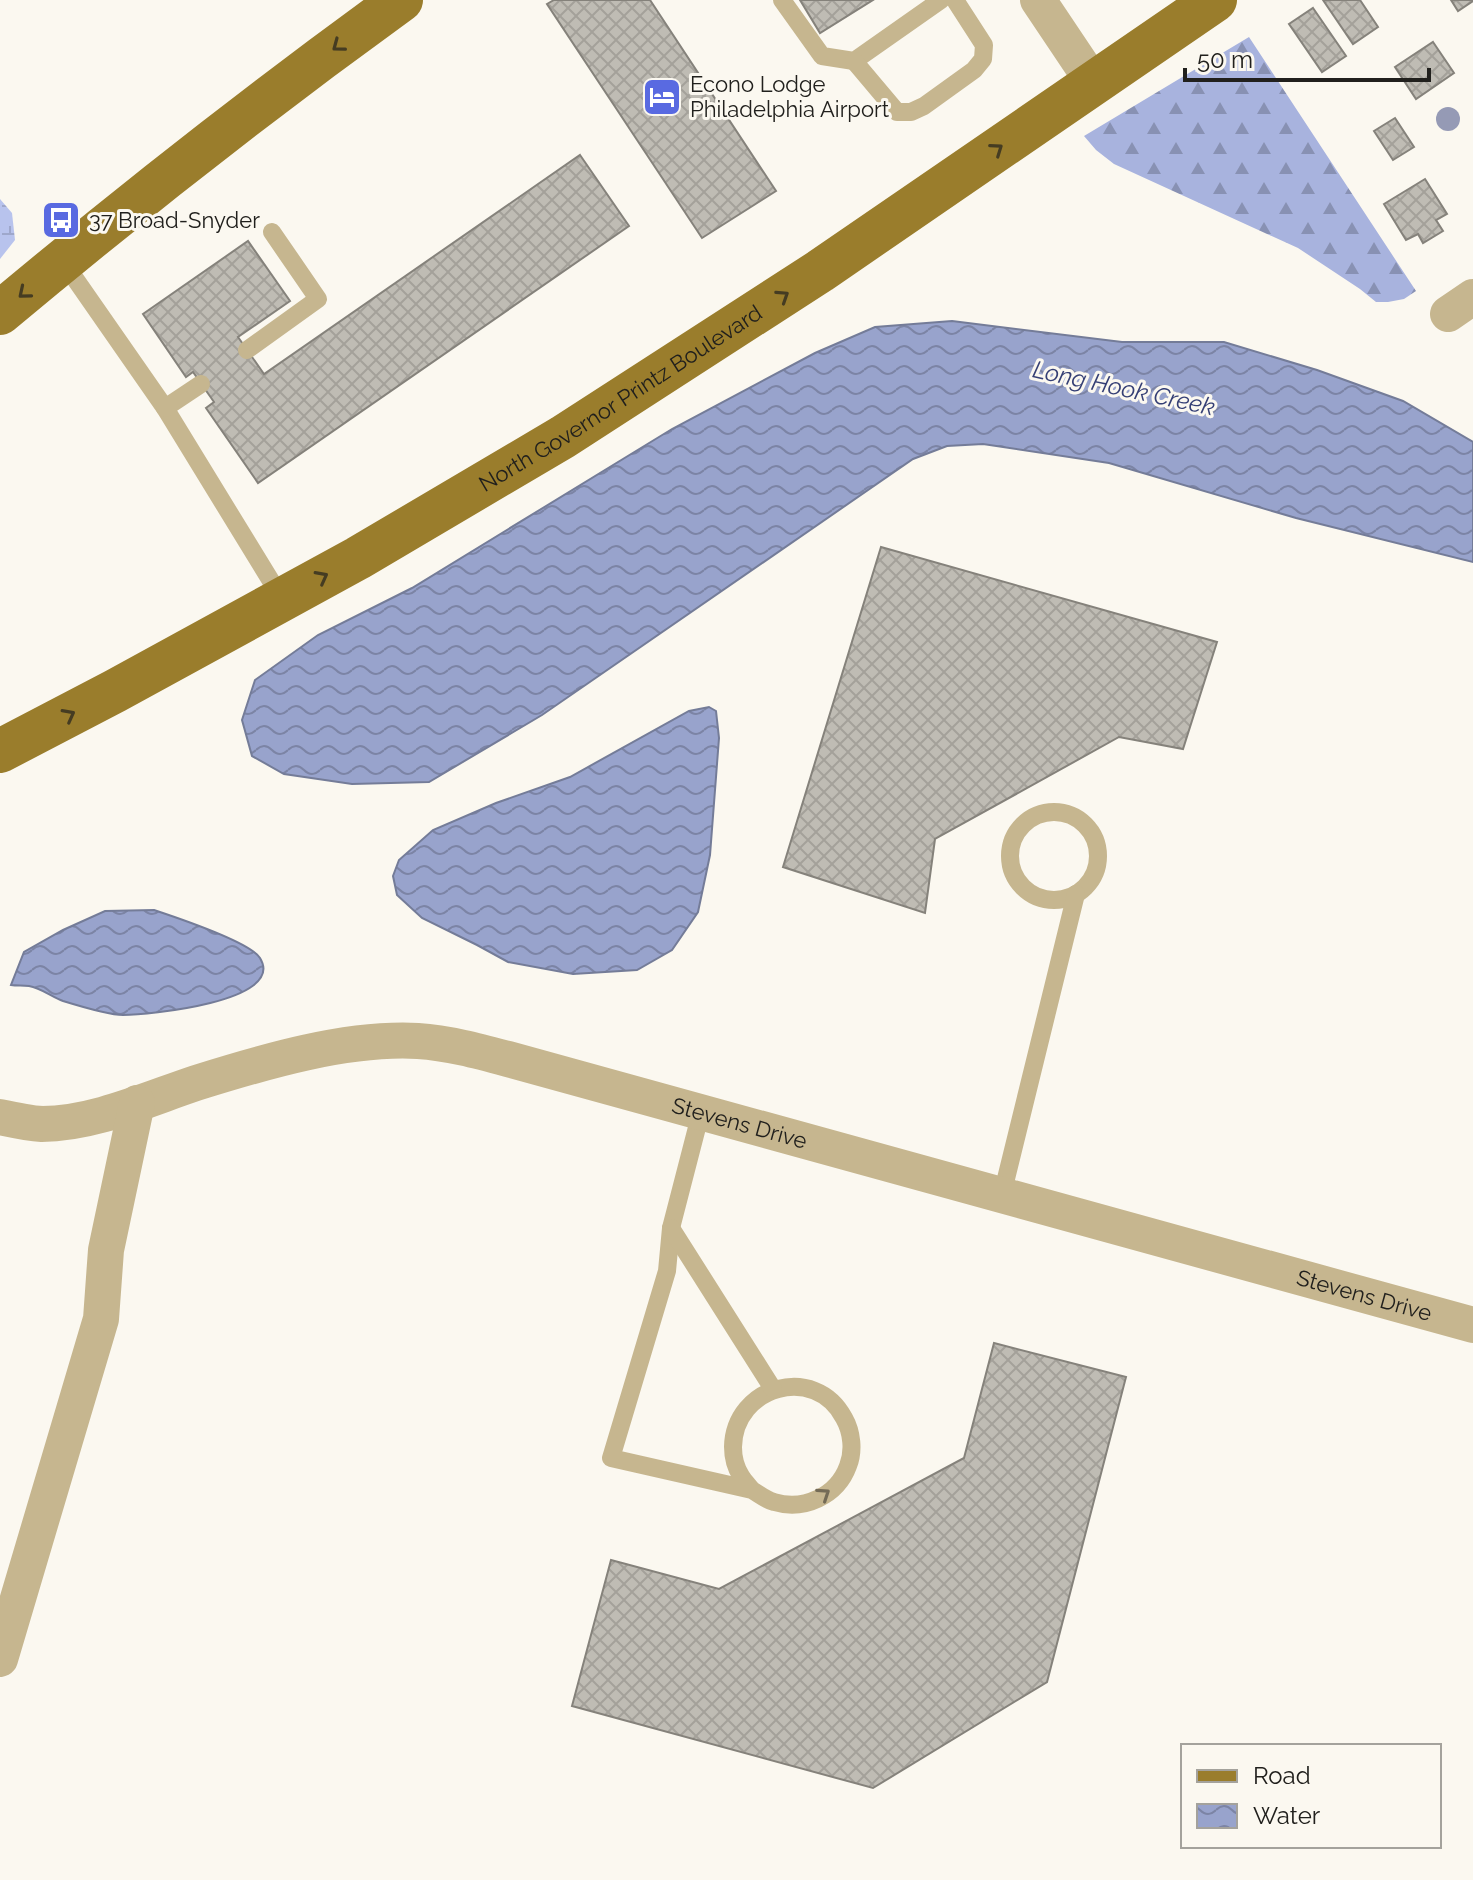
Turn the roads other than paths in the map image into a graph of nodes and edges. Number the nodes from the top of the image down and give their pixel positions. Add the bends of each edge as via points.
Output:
1 (401, 0) edge
2 (782, 0) edge
3 (941, 0) edge
4 (955, 0) edge
5 (1038, 0) edge
6 (1215, 0) edge
7 (854, 61) junction
8 (1093, 82) junction
9 (272, 232) dead end
10 (62, 260) junction
11 (0, 313) edge
12 (247, 350) dead end
13 (201, 384) dead end
14 (165, 408) junction
15 (282, 599) junction
16 (0, 751) edge
17 (1076, 894) junction
18 (137, 1103) junction
19 (701, 1112) junction
20 (0, 1117) edge
21 (1002, 1195) junction
22 (671, 1228) junction
23 (1473, 1325) edge
24 (773, 1389) junction
25 (752, 1490) junction
26 (0, 1659) edge

1 -> 10 main road
2 - 7 lane via 822,56
3 - 7 lane
4 - 7 lane via 984,45 983,59 924,106 897,112
5 - 8 street
6 - 8 main road, North Governor Printz Boulevard
15 -> 8 main road, North Governor Printz Boulevard via 575,429 820,271
9 - 12 lane via 318,299
10 -> 11 main road
10 - 14 lane
13 - 14 lane
14 - 15 lane
16 -> 15 main road, North Governor Printz Boulevard
17 - 17 lane via 1095,873 1097,846 1092,833 1057,812 1031,819 1012,842 1010,857 1020,884 1046,900
17 - 21 lane
18 - 19 street, Stevens Drive via 291,1057 365,1043 419,1041 473,1050
18 - 20 street, Stevens Drive via 55,1123
18 - 26 street via 106,1250 101,1319
19 - 21 street, Stevens Drive
19 - 22 lane
21 - 23 street, Stevens Drive
22 - 24 lane
22 - 25 lane via 667,1271 611,1458
24 - 25 lane via 755,1399 733,1434 739,1474
25 -> 24 lane via 790,1506 811,1502 828,1494 849,1464 849,1427 827,1397 792,1386

